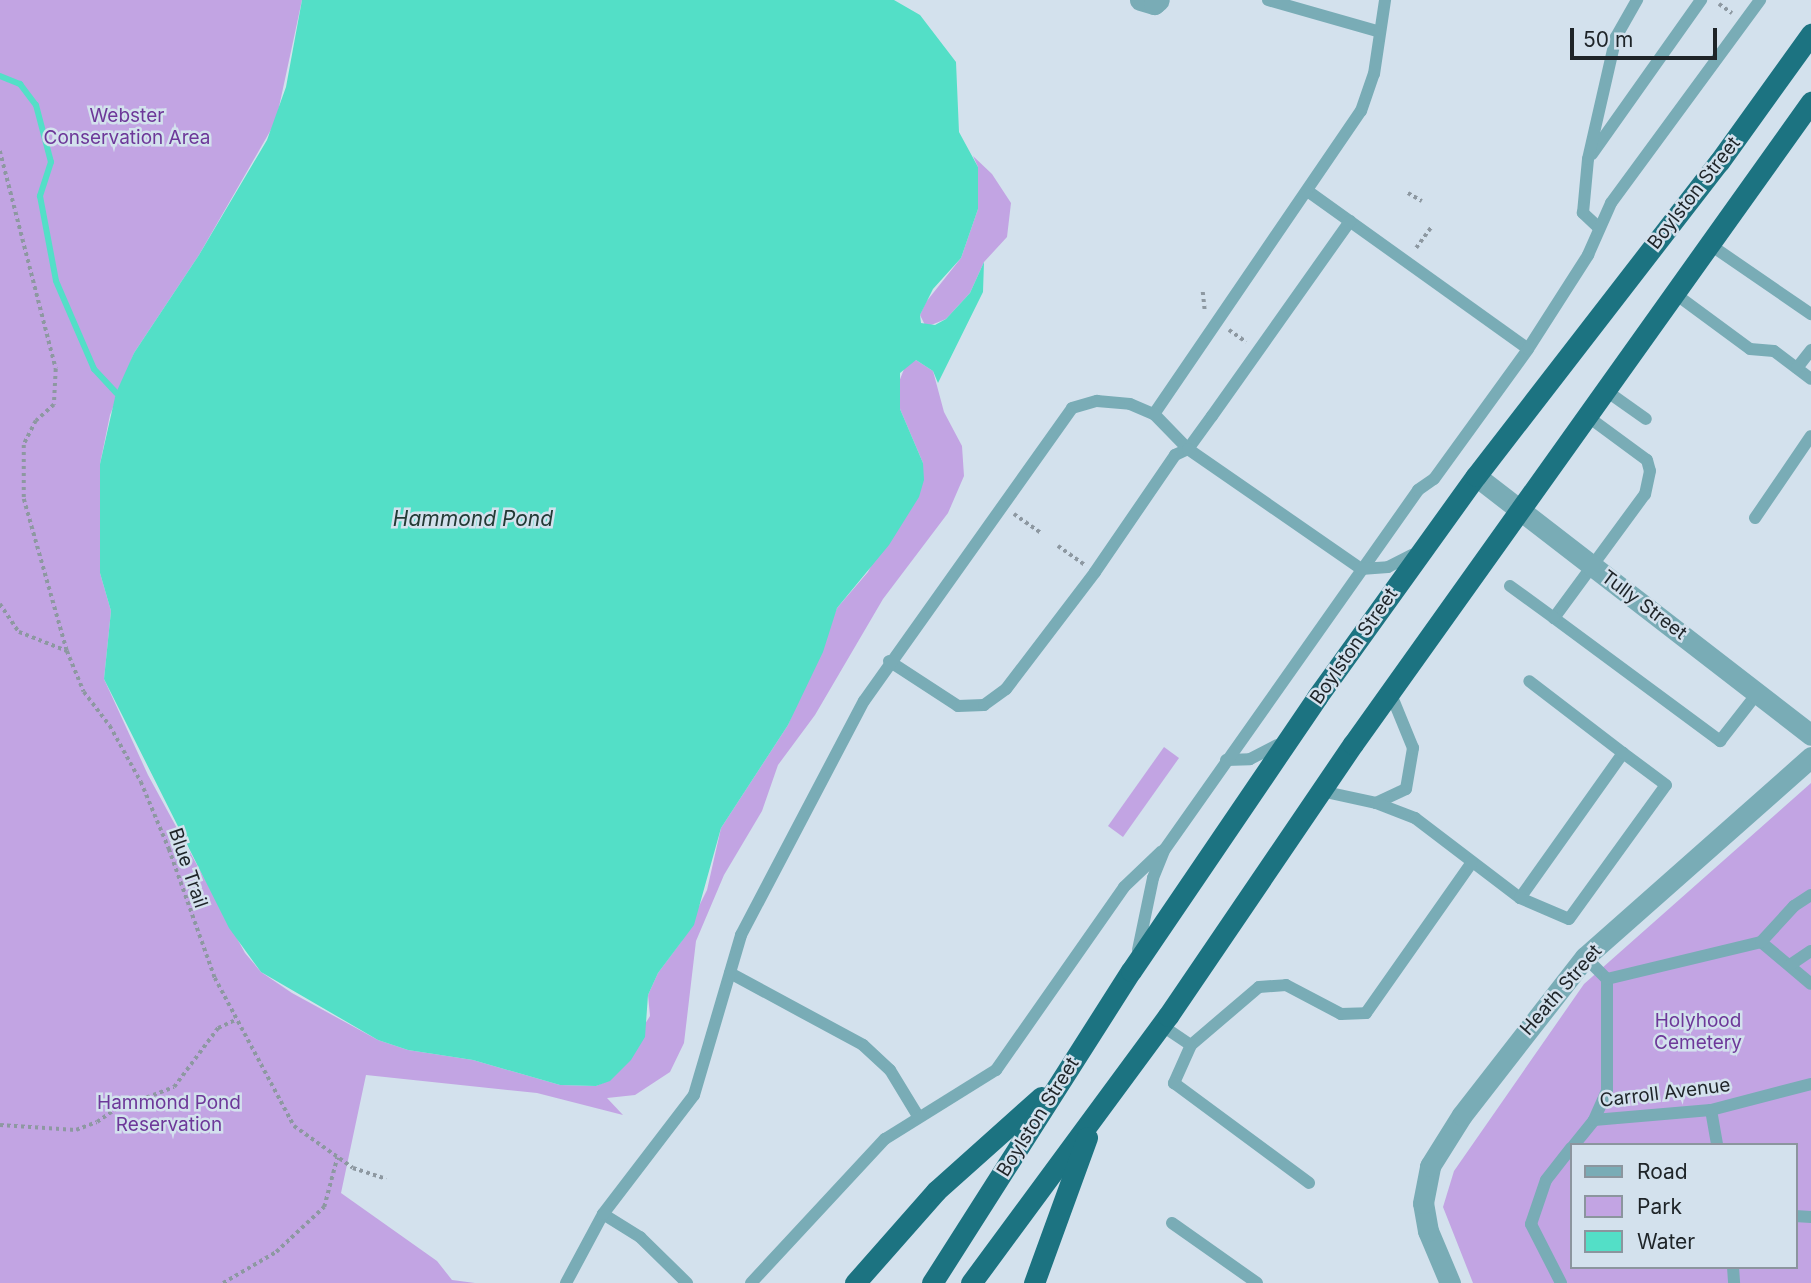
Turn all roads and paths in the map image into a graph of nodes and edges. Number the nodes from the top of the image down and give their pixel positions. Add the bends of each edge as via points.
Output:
1 (1140, 0) edge
2 (1159, 0) edge
3 (1268, 0) edge
4 (1385, 0) edge
5 (1637, 0) edge
6 (1701, 0) edge
7 (1752, 3) edge
8 (1719, 4) dead end
9 (1733, 14) dead end
10 (1380, 32) junction
11 (1811, 34) edge
12 (1807, 117) edge
13 (0, 151) edge
14 (1588, 159) junction
15 (1309, 192) junction
16 (1408, 193) dead end
17 (1422, 201) dead end
18 (1350, 221) junction
19 (1432, 226) dead end
20 (1598, 227) junction
21 (1709, 244) junction
22 (1416, 248) dead end
23 (1203, 292) dead end
24 (1674, 293) junction
25 (1204, 303) dead end
26 (1811, 314) edge
27 (1227, 328) dead end
28 (1253, 347) dead end
29 (1528, 349) junction
30 (1811, 350) edge
31 (1797, 368) junction
32 (1811, 379) edge
33 (1605, 390) junction
34 (1154, 414) junction
35 (1587, 416) junction
36 (1646, 419) dead end
37 (1811, 436) edge
38 (1188, 449) junction
39 (1476, 476) junction
40 (1520, 510) junction
41 (1010, 512) dead end
42 (1755, 518) dead end
43 (1041, 533) dead end
44 (1426, 545) junction
45 (1058, 546) dead end
46 (1590, 564) junction
47 (1086, 566) dead end
48 (1361, 569) junction
49 (1510, 586) dead end
50 (0, 604) edge
51 (1554, 618) junction
52 (67, 651) junction
53 (889, 661) junction
54 (1529, 681) dead end
55 (1759, 691) junction
56 (1390, 692) junction
57 (1295, 729) junction
58 (1811, 735) edge
59 (1623, 753) junction
60 (1811, 757) edge
61 (1226, 760) junction
62 (1321, 791) junction
63 (1376, 803) junction
64 (1165, 849) junction
65 (1472, 862) junction
66 (1811, 895) edge
67 (1520, 898) junction
68 (1761, 942) junction
69 (1811, 951) edge
70 (1585, 957) junction
71 (1790, 965) junction
72 (1131, 971) junction
73 (730, 973) junction
74 (1607, 979) junction
75 (1811, 984) edge
76 (235, 1020) junction
77 (1161, 1025) junction
78 (1191, 1045) junction
79 (1063, 1076) junction
80 (1811, 1084) edge
81 (1711, 1110) junction
82 (918, 1116) junction
83 (1093, 1118) junction
84 (1594, 1120) junction
85 (0, 1125) edge
86 (1576, 1143) edge
87 (1717, 1143) edge
88 (1570, 1151) edge
89 (337, 1158) junction
90 (386, 1179) dead end
91 (1309, 1183) dead end
92 (603, 1214) junction
93 (1172, 1223) dead end
94 (223, 1283) edge
95 (566, 1283) edge
96 (687, 1283) edge
97 (751, 1283) edge
98 (855, 1283) edge
99 (932, 1283) edge
100 (971, 1283) edge
101 (1034, 1283) edge
102 (1257, 1283) edge
103 (1450, 1283) edge
104 (1561, 1283) edge

1 - 2 street via 1154,4
3 - 10 lane
4 - 10 lane
5 - 14 lane via 1616,37
6 - 14 lane
7 - 20 lane
8 - 9 path
10 - 15 lane via 1369,93
11 - 39 highway, Boylston Street via 1704,182
12 - 21 highway, Boylston Street
13 - 52 path, Blue Trail via 56,369 54,405 36,421 23,444 24,499
14 - 20 lane via 1583,213
15 - 18 lane
15 - 34 lane
16 - 17 path
18 - 29 lane
18 - 38 lane
19 - 22 path
20 - 29 lane via 1588,255
21 - 24 highway, Boylston Street
21 - 26 lane
23 - 25 path
24 - 31 lane via 1750,349 1774,351
24 - 33 highway, Boylston Street
27 - 28 path
29 - 48 lane via 1434,479 1418,490
30 - 31 lane
31 - 32 lane
33 - 35 highway, Boylston Street
33 - 36 lane
34 - 38 lane
34 - 53 lane via 1130,404 1097,401 1072,408
35 - 40 highway, Boylston Street
35 - 46 lane via 1647,460 1648,482 1645,494
37 - 42 lane
38 - 48 lane
38 - 53 lane via 1175,455 1095,572 996,698 972,708 958,706
39 - 40 street, Tully Street
39 - 44 highway, Boylston Street
40 - 46 street, Tully Street
40 - 56 highway, Boylston Street
41 - 43 path
44 - 48 lane via 1399,564
44 - 57 highway, Boylston Street
45 - 47 path
46 - 51 lane
46 - 55 street, Tully Street
48 - 61 lane
49 - 51 lane
50 - 52 path via 19,632
51 - 55 lane via 1720,741
52 - 76 path, Blue Trail via 84,692 110,726 141,782 198,939
53 - 73 lane via 765,884 741,935
54 - 59 lane
55 - 58 street, Tully Street
56 - 62 highway, Boylston Street
56 - 63 lane via 1413,748 1406,789
57 - 61 lane via 1265,754
57 - 72 highway, Boylston Street
59 - 67 lane
59 - 67 lane via 1666,785 1569,919
60 - 70 street, Heath Street
61 - 64 lane
62 - 63 lane
62 - 77 highway, Boylston Street
63 - 65 lane via 1415,818
64 - 72 lane
64 - 82 lane via 1124,887 996,1070
65 - 67 lane
65 - 78 lane via 1366,1013 1341,1014 1286,985 1267,986 1237,1002
66 - 68 lane via 1794,906
68 - 71 lane
68 - 74 lane
69 - 71 lane
70 - 74 lane
70 - 103 street, Heath Street via 1485,1085 1430,1166 1423,1203 1428,1231
71 - 75 lane
72 - 79 highway, Boylston Street
73 - 82 lane via 863,1045 890,1070
73 - 92 lane via 694,1095
74 - 84 lane via 1607,1091
76 - 85 path via 218,1028 174,1087 114,1110 97,1122 76,1130
76 - 89 path, Blue Trail via 294,1126
77 - 78 lane
77 - 83 highway, Boylston Street
78 - 91 lane via 1174,1083
79 - 98 highway via 936,1191
79 - 99 highway, Boylston Street
80 - 81 lane, Carroll Avenue
81 - 84 lane, Carroll Avenue
81 - 87 lane
82 - 97 lane via 885,1139
83 - 100 highway, Boylston Street
83 - 101 highway
84 - 86 lane, Carroll Avenue
88 - 104 lane, Carroll Avenue via 1546,1180 1531,1224
89 - 90 path, Blue Trail
89 - 94 path via 324,1207 276,1252
92 - 95 lane
92 - 96 lane via 640,1237
93 - 102 lane

